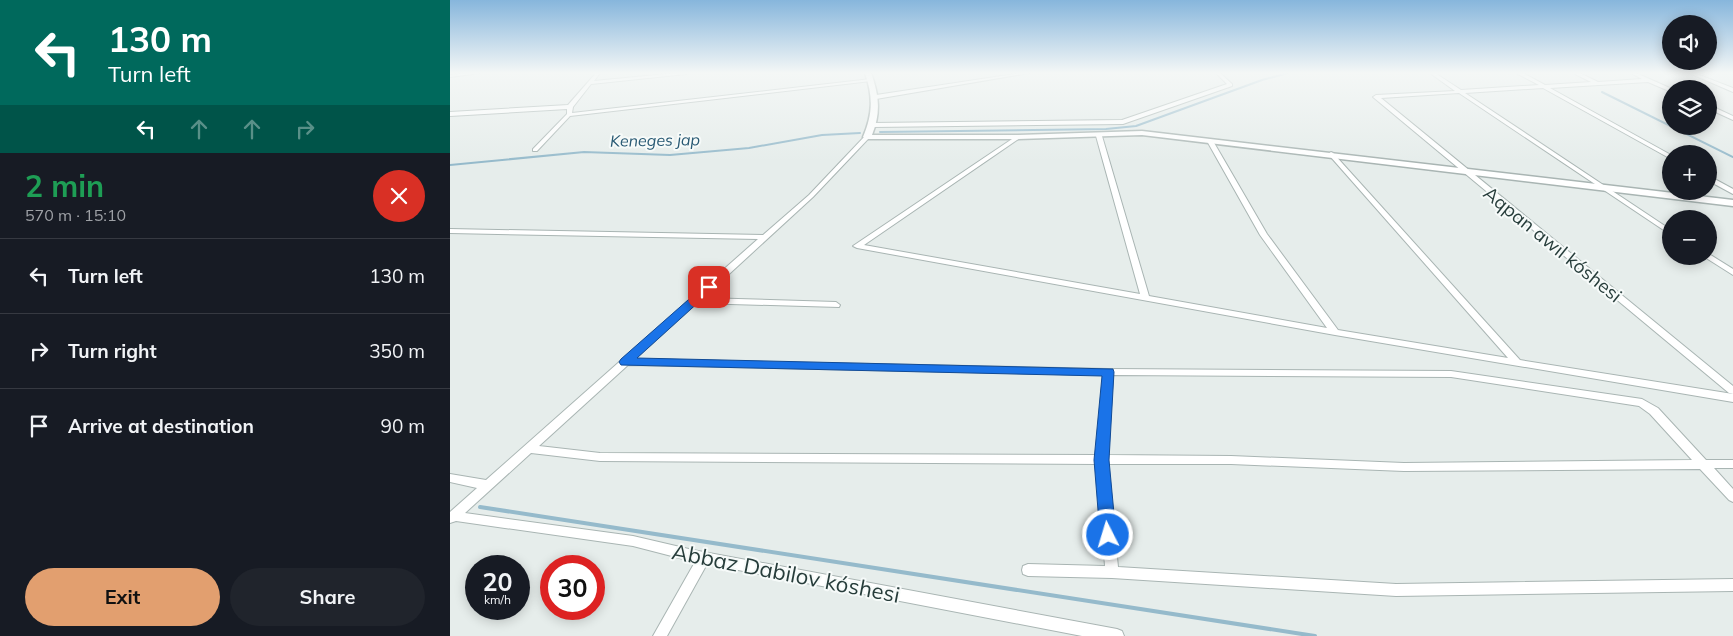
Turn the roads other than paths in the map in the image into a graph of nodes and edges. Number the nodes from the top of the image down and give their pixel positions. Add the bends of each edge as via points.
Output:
1 (574, 103) edge
2 (669, 103) edge
3 (875, 103) edge
4 (1179, 103) edge
5 (1382, 103) edge
6 (1476, 103) edge
7 (1574, 103) edge
8 (570, 107) junction
9 (1717, 111) edge
10 (450, 114) edge
11 (568, 116) junction
12 (1733, 118) edge
13 (873, 125) junction
14 (1099, 136) junction
15 (867, 137) junction
16 (1018, 138) junction
17 (1210, 141) junction
18 (534, 150) dead end
19 (1662, 152) edge
20 (1331, 154) junction
21 (1467, 170) junction
22 (1717, 183) edge
23 (1603, 188) junction
24 (1733, 192) edge
25 (1733, 203) edge
26 (1662, 226) edge
27 (450, 231) edge
28 (765, 237) junction
29 (1717, 263) edge
30 (1733, 273) edge
31 (1146, 299) junction
32 (695, 300) junction
33 (836, 305) dead end
34 (1335, 332) junction
35 (626, 362) junction
36 (1516, 362) junction
37 (1108, 372) junction
38 (1733, 391) edge
39 (1733, 398) edge
40 (528, 449) junction
41 (1102, 460) junction
42 (1733, 464) edge
43 (1705, 465) junction
44 (450, 478) edge
45 (488, 485) junction
46 (1733, 497) edge
47 (452, 518) edge
48 (704, 558) junction
49 (1028, 570) dead end
50 (1112, 572) junction
51 (1733, 585) edge
52 (660, 636) edge
53 (1117, 636) edge

1 - 8 street
2 - 11 street
3 - 13 street
4 - 13 street via 1123,122
5 - 21 street, Aqpan awıl kóshesi
6 - 23 street
7 - 19 street
8 - 10 street
8 - 11 street
9 - 12 street
11 - 18 street
13 - 15 street
14 - 16 street
14 - 17 street via 1142,133
14 - 31 street
15 - 16 street
15 - 28 street via 811,196
16 - 31 street via 857,246
17 - 20 street
17 - 34 street via 1264,235
20 - 21 street
20 - 36 street
21 - 23 street
21 - 38 street, Aqpan awıl kóshesi
22 - 24 street
23 - 25 street
23 - 26 street
27 - 28 street
28 - 32 street
29 - 30 street
31 - 34 street
32 - 33 street
32 - 35 street
34 - 36 street
35 - 37 street
35 - 40 street
36 - 39 street
37 - 41 street
37 - 43 street via 1451,374 1642,403 1654,411
40 - 41 street via 600,457
40 - 45 street
41 - 43 street via 1230,460 1404,467
41 - 50 street
42 - 43 street
43 - 46 street
44 - 45 street
45 - 47 street
47 - 48 street, Abbaz Dabilov kóshesi via 633,541
48 - 52 street
48 - 53 street, Abbaz Dabilov kóshesi
49 - 50 street
50 - 51 street via 1396,590

